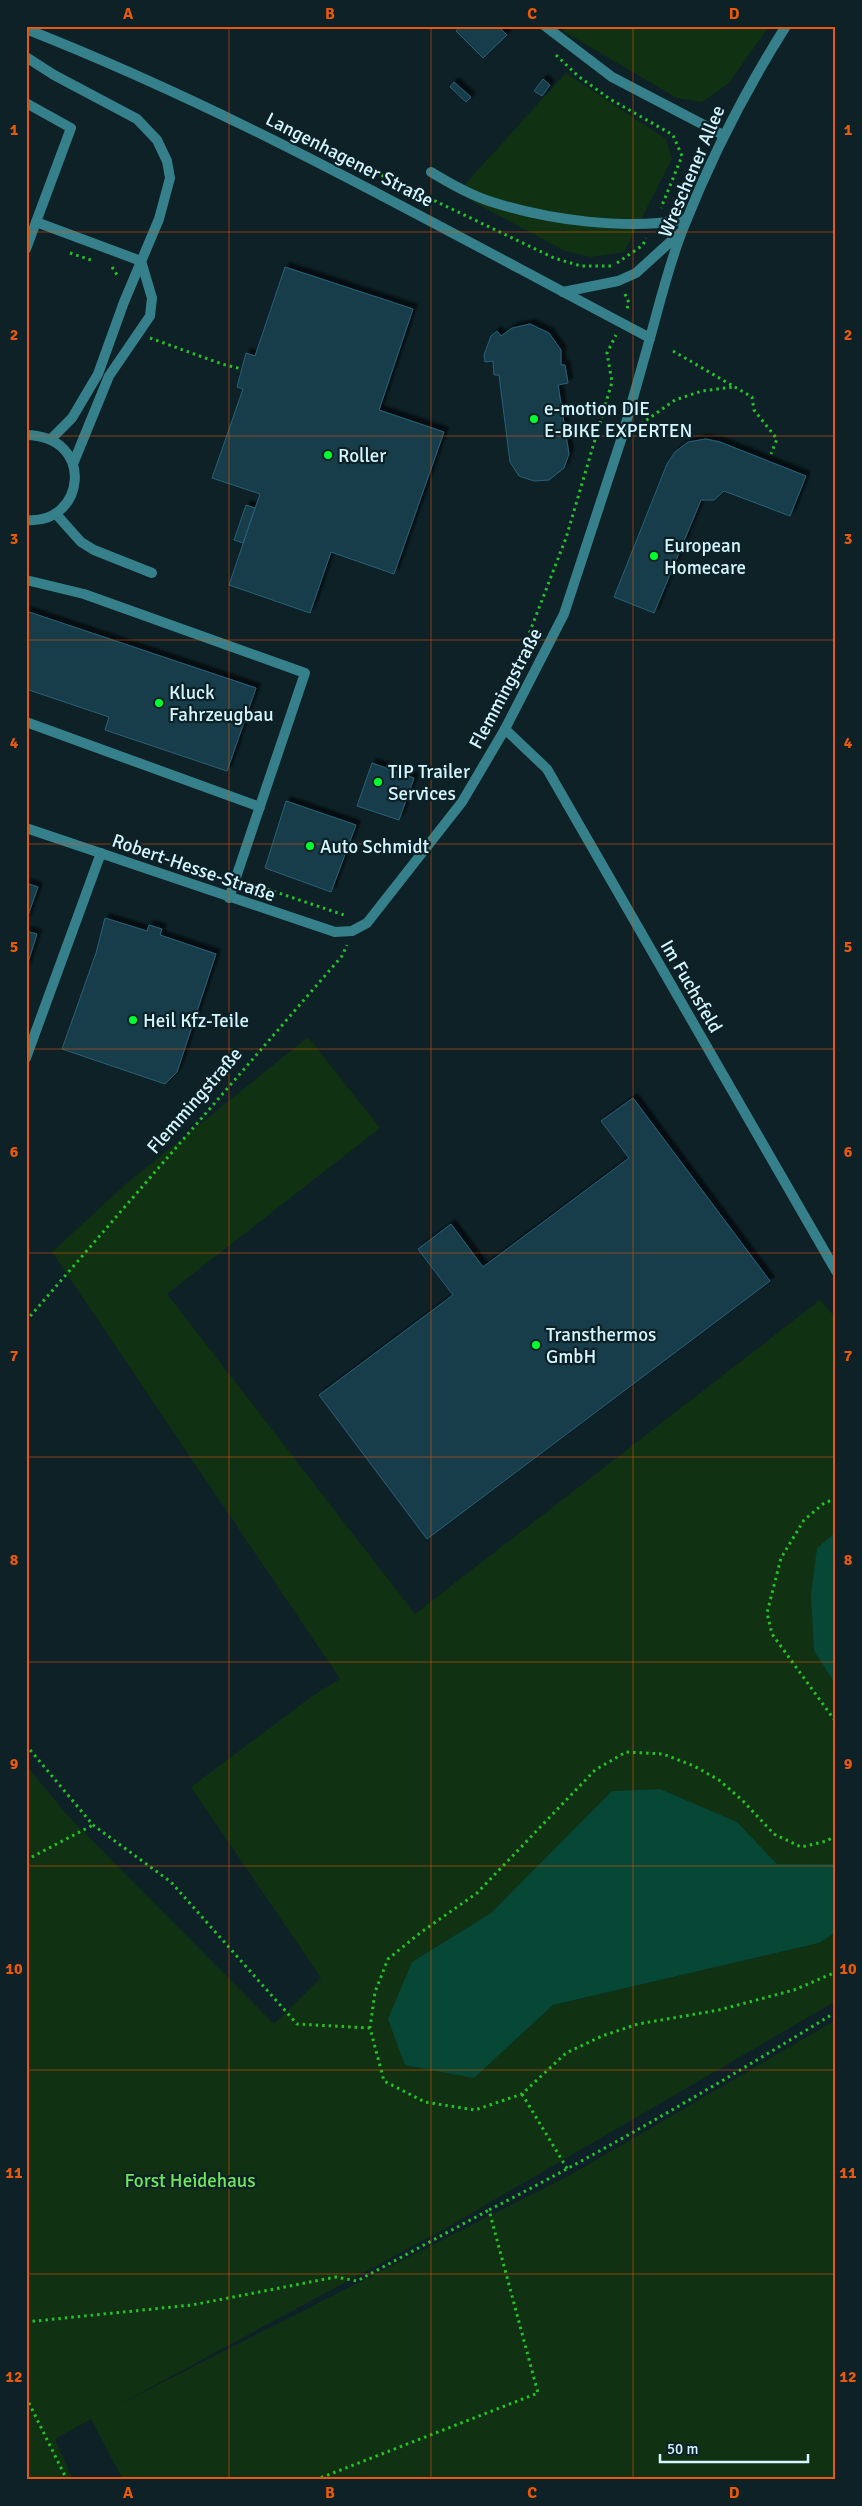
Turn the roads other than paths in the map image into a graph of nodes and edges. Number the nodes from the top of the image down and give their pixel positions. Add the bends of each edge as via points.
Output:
1 (544, 26) edge
2 (786, 26) edge
3 (26, 29) edge
4 (26, 57) edge
5 (26, 103) edge
6 (723, 135) junction
7 (431, 172) dead end
8 (687, 219) junction
9 (36, 222) junction
10 (682, 230) junction
11 (26, 249) edge
12 (141, 261) junction
13 (563, 292) junction
14 (650, 338) junction
15 (26, 435) edge
16 (52, 438) junction
17 (73, 464) junction
18 (56, 514) junction
19 (26, 520) edge
20 (152, 573) dead end
21 (26, 580) edge
22 (26, 722) edge
23 (505, 729) junction
24 (260, 807) junction
25 (26, 828) edge
26 (100, 853) junction
27 (229, 898) junction
28 (352, 931) joint
29 (26, 1058) edge
30 (836, 1271) edge

1 - 6 street via 612,77
2 - 6 street, Wreschener Allee
3 - 13 street, Langenhagener Straße via 126,69 254,129
4 - 12 street via 138,119 156,140 170,178 159,219
5 - 9 street via 71,128
6 - 8 street, Wreschener Allee
7 - 8 street via 489,201 522,210 606,223 653,224
8 - 10 street, Wreschener Allee
9 - 11 street
9 - 12 street
10 - 13 street via 648,264 618,282
10 - 14 street, Wreschener Allee
12 - 16 street via 98,374 72,418
12 - 17 street via 152,298 150,316 108,376
13 - 14 street, Langenhagener Straße
14 - 23 street, Flemmingstraße via 622,437 564,614
15 - 16 street
16 - 17 street via 64,448
17 - 18 street via 72,494
18 - 19 street via 35,521
18 - 20 street via 81,542 94,550
21 - 24 street via 84,594 305,673
22 - 24 street
23 - 28 street, Flemmingstraße via 462,802 367,923
23 - 30 street, Im Fuchsfeld via 547,769
24 - 27 street
25 - 26 street, Robert-Hesse-Straße
26 - 27 street, Robert-Hesse-Straße
26 - 29 street
27 - 28 street, Robert-Hesse-Straße via 335,932

